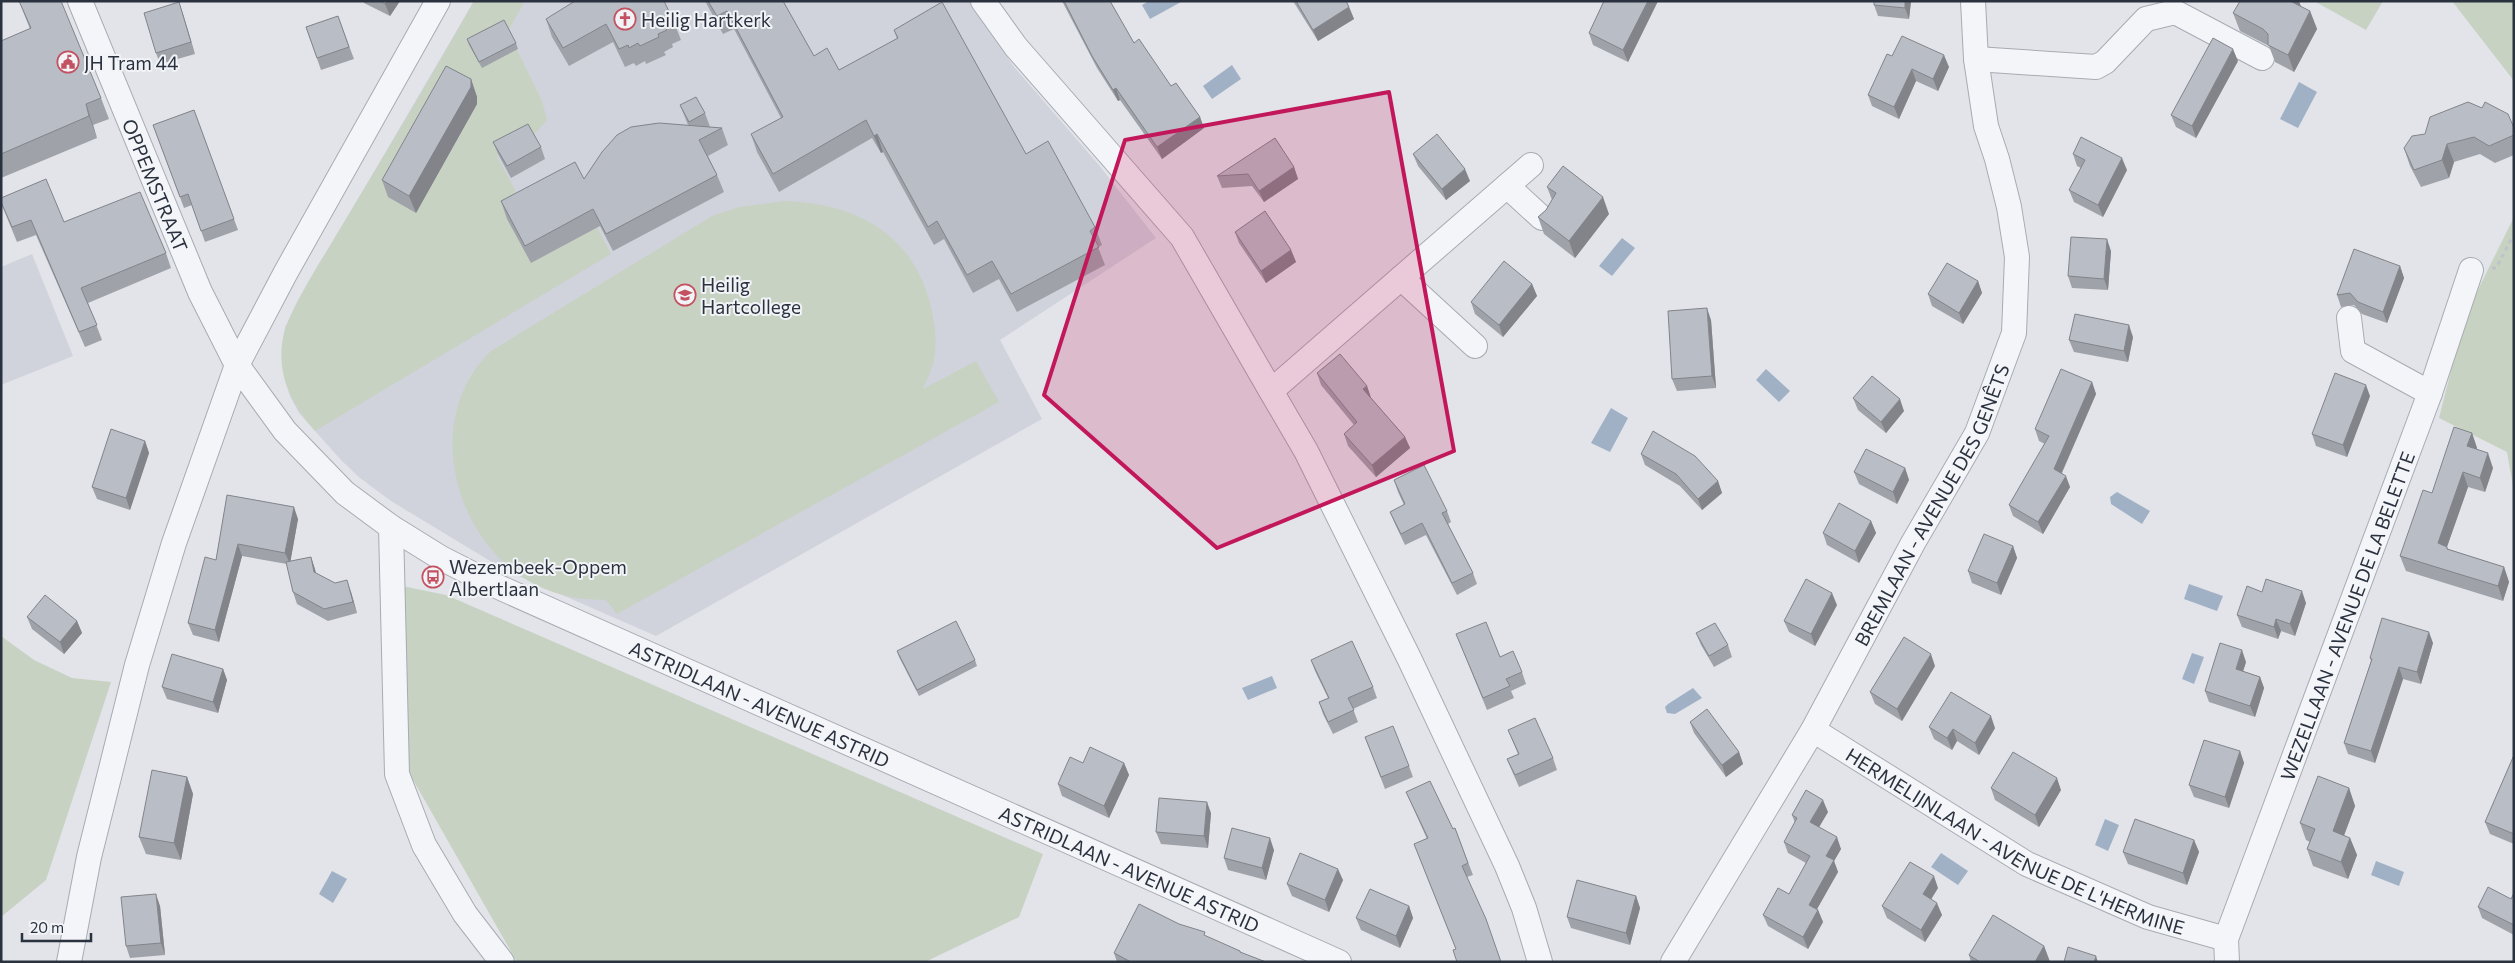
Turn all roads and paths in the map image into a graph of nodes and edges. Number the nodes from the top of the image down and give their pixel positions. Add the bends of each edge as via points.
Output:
1 (80, 1) edge
2 (438, 1) edge
3 (983, 1) edge
4 (1973, 1) edge
5 (2262, 58) dead end
6 (1976, 60) junction
7 (1531, 165) dead end
8 (1507, 186) junction
9 (1542, 218) edge
10 (2514, 234) edge
11 (2471, 270) joint
12 (1401, 278) junction
13 (2349, 318) dead end
14 (1475, 346) dead end
15 (237, 365) junction
16 (1271, 391) junction
17 (2430, 393) junction
18 (391, 527) junction
19 (1813, 730) junction
20 (2226, 950) edge
21 (69, 962) edge
22 (502, 962) edge
23 (1339, 962) edge
24 (1540, 962) edge
25 (1673, 962) edge

1 - 15 street, OPPEMSTRAAT via 200,292
2 - 15 street
3 - 16 street via 1016,48 1182,237
4 - 6 street, BREMLAAN - AVENUE DES GENÊTS
5 - 6 street via 2174,12 2146,19 2105,62 2096,67
6 - 19 street, BREMLAAN - AVENUE DES GENÊTS via 1986,126 2009,207 2017,257 2014,333 1977,433 1913,543
7 - 8 street
8 - 9 street
8 - 12 street
10 - 11 path via 2496,268
11 - 17 street, WEZELLAAN - AVENUE DE LA BELETTE
12 - 14 street
12 - 16 street
13 - 17 street via 2353,351
15 - 18 street, ASTRIDLAAN - AVENUE ASTRID via 285,431 345,493
15 - 21 street via 174,543 137,665 89,857
16 - 24 street via 1306,452 1442,727 1521,899
17 - 20 street, WEZELLAAN - AVENUE DE LA BELETTE
18 - 22 street via 397,774 424,845 465,914
18 - 23 street, ASTRIDLAAN - AVENUE ASTRID via 492,584
19 - 20 street, HERMELIJNLAAN - AVENUE DE L'HERMINE via 2027,864
19 - 25 street, BREMLAAN - AVENUE DES GENÊTS

